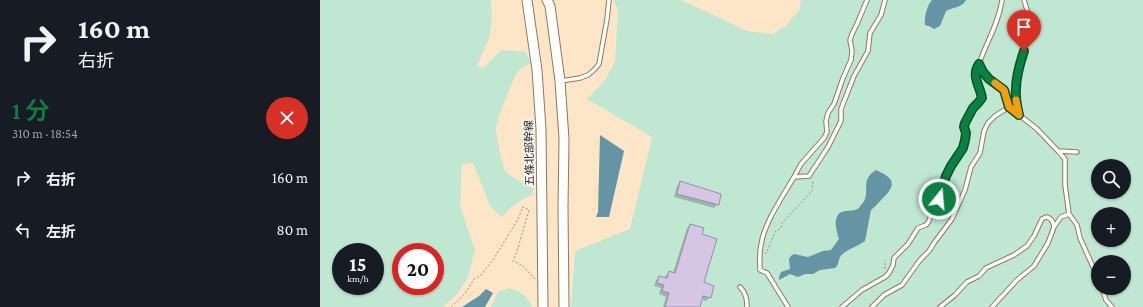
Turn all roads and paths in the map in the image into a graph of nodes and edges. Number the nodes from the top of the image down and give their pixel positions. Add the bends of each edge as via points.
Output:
1 (527, 0) edge
2 (546, 0) edge
3 (609, 0) edge
4 (867, 0) edge
5 (885, 0) edge
6 (1002, 0) edge
7 (1024, 0) edge
8 (979, 64) junction
9 (560, 81) junction
10 (1009, 107) junction
11 (1019, 115) junction
12 (1058, 151) junction
13 (1077, 152) dead end
14 (809, 176) junction
15 (794, 177) junction
16 (1069, 214) junction
17 (1054, 227) junction
18 (760, 258) junction
19 (885, 260) dead end
20 (1091, 262) edge
21 (885, 277) junction
22 (740, 287) dead end
23 (543, 289) junction
24 (1104, 295) edge
25 (451, 307) edge
26 (543, 307) edge
27 (564, 307) edge
28 (747, 307) edge
29 (788, 307) edge
30 (842, 307) edge
31 (872, 307) edge
32 (940, 307) edge
33 (992, 307) edge
34 (1112, 307) edge

1 - 23 street, 五條北部幹線 via 537,70 541,130
2 - 9 street via 550,6
3 - 9 lane via 599,64 588,76
4 - 15 lane via 850,40 850,60 834,104 828,113 824,138 801,164
5 - 14 lane via 881,15 870,33 868,51 854,76 841,109 841,121
6 - 8 lane via 994,30
7 - 11 lane via 1032,23 1016,88
8 - 10 lane via 989,79 1004,90
8 - 21 lane via 976,68 976,83 982,98 965,123 963,148 946,176 929,222 918,228 908,244 894,258
9 - 27 street via 564,139
10 - 11 lane
10 - 31 lane via 988,123 980,153 952,219 902,284 884,295
11 - 12 lane
12 - 13 lane
12 - 16 lane via 1065,159
14 - 15 lane
14 - 18 path via 813,182 812,191 775,232 767,252
15 - 18 lane via 765,229
16 - 17 lane via 1061,217
16 - 20 lane
17 - 32 lane via 1049,217 1042,219 1027,246 986,268
17 - 33 lane via 1034,266
18 - 29 lane via 760,270 767,273
19 - 21 path
21 - 30 lane via 862,290
22 - 28 lane via 744,291
23 - 25 path via 523,266 513,261 528,210 523,207 493,260
23 - 26 street, 五條北部幹線
24 - 34 lane

